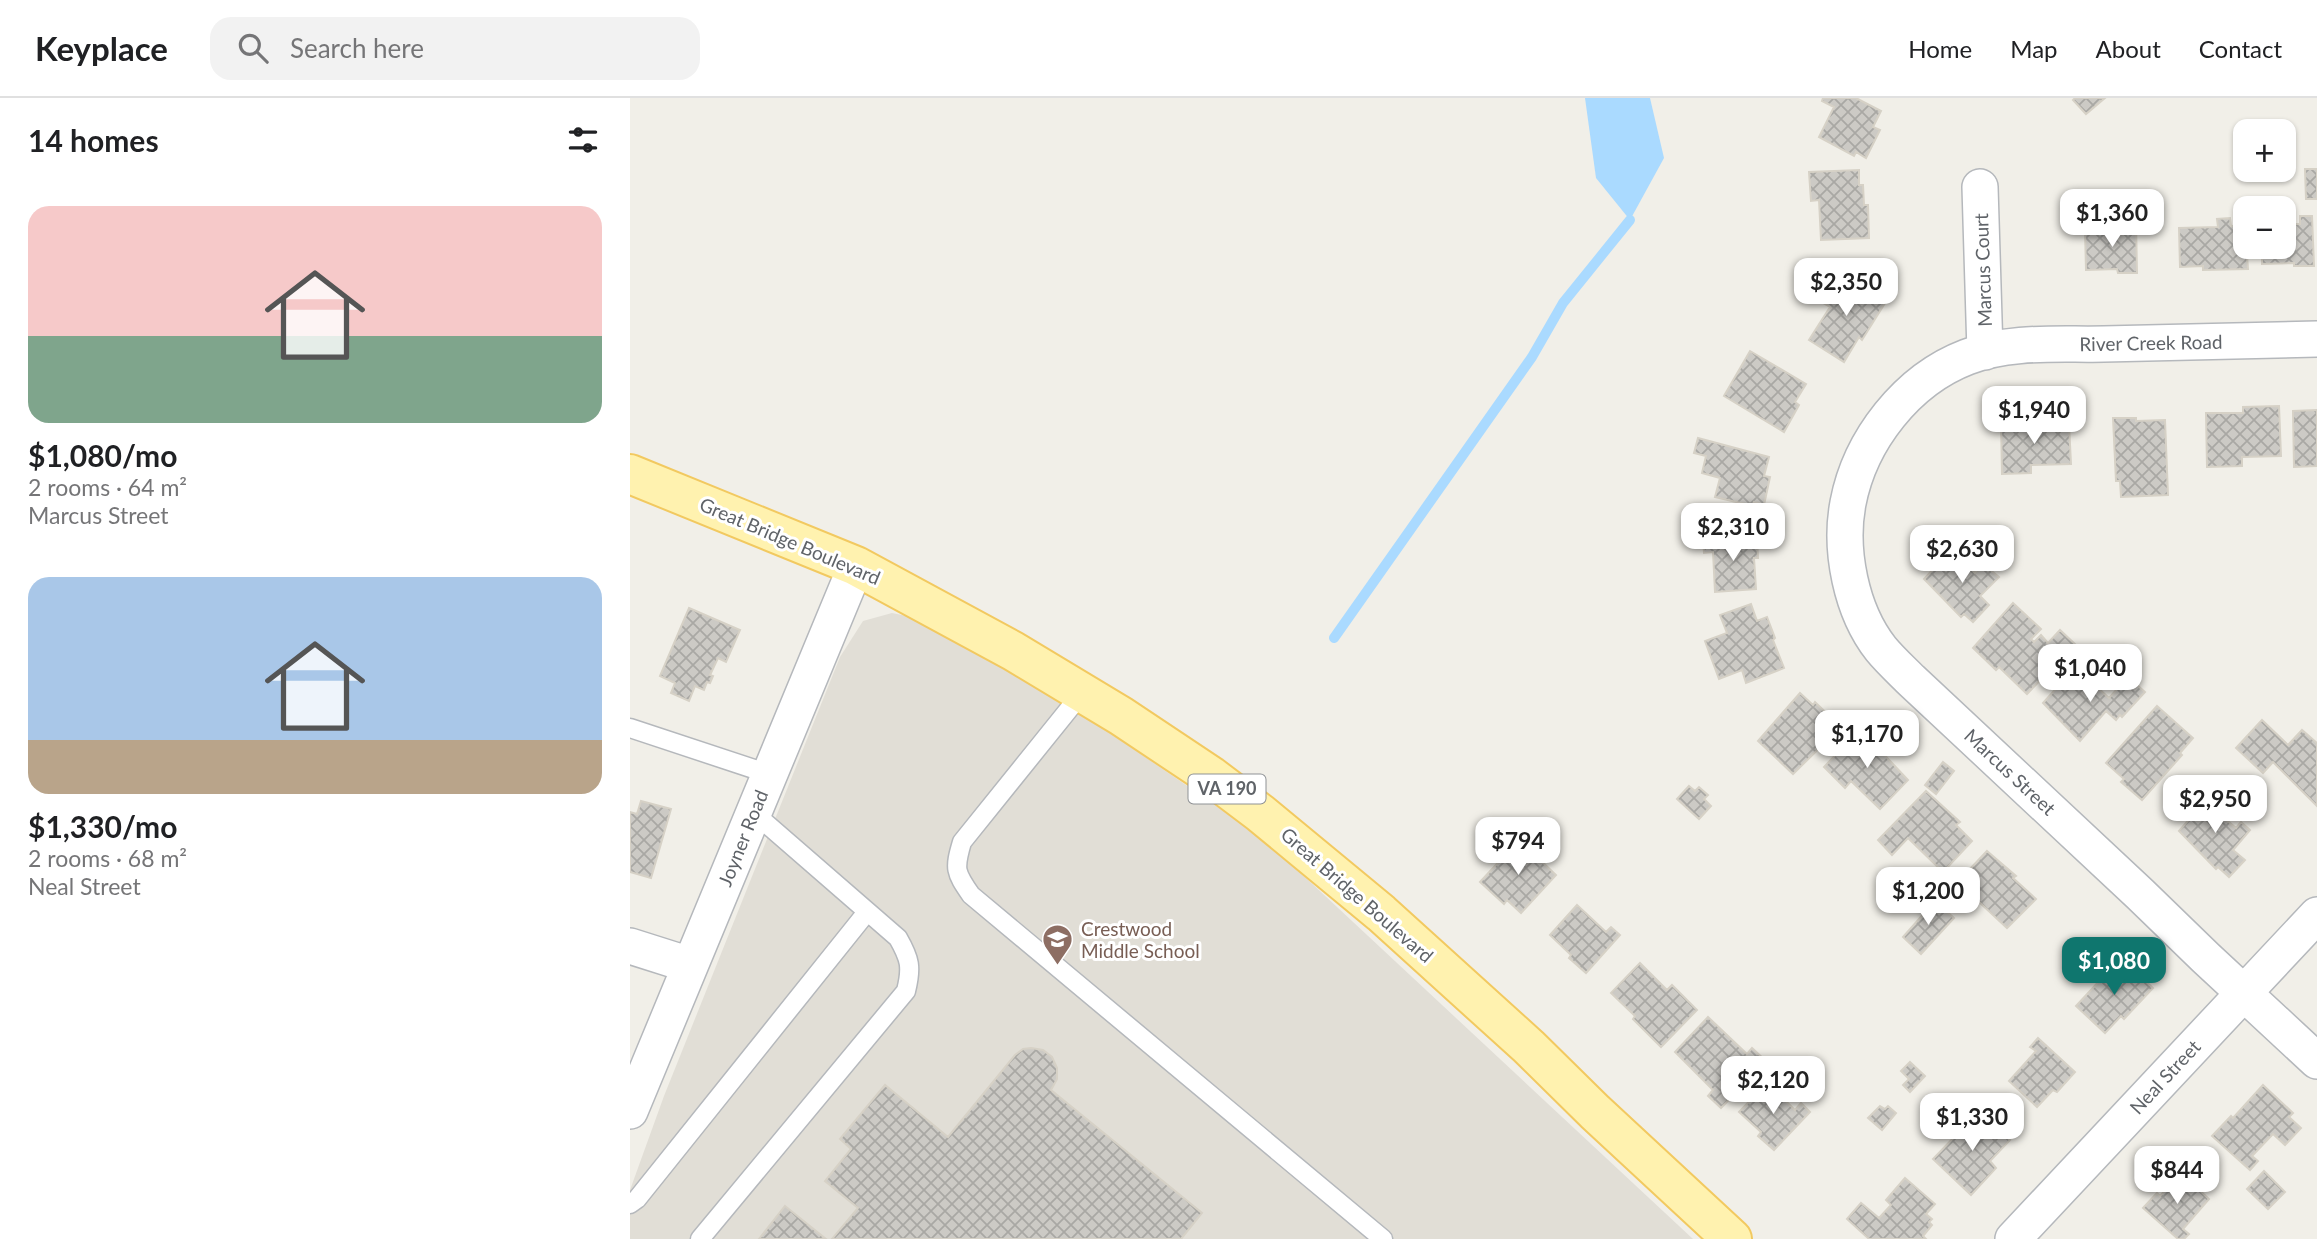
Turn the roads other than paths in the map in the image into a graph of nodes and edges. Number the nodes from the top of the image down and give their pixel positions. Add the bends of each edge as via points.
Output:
1 (1980, 187) dead end
2 (2317, 339) edge
3 (1985, 352) junction
4 (630, 474) edge
5 (856, 566) junction
6 (1082, 693) junction
7 (630, 728) edge
8 (769, 775) junction
9 (754, 813) junction
10 (867, 912) junction
11 (2317, 915) edge
12 (630, 946) edge
13 (691, 965) junction
14 (2244, 993) junction
15 (2317, 1061) edge
16 (630, 1111) edge
17 (630, 1204) edge
18 (700, 1239) edge
19 (1382, 1239) edge
20 (1732, 1239) edge
21 (2013, 1239) edge

1 - 3 street, Marcus Court
2 - 3 street, River Creek Road via 2019,346
3 - 14 street, Marcus Street via 1941,369 1913,391 1871,438 1852,482 1845,540 1849,581 1867,627 1911,680
4 - 5 main road, Great Bridge Boulevard / VA 190
5 - 6 main road, Great Bridge Boulevard / VA 190
5 - 8 street, Joyner Road
6 - 19 lane via 962,842 956,864 959,879 971,895
6 - 20 main road, Great Bridge Boulevard / VA 190 via 1210,776 1381,913
7 - 8 lane
8 - 9 street, Joyner Road
9 - 10 lane
9 - 13 street, Joyner Road
10 - 17 lane
10 - 18 lane via 898,939 908,956 906,991
11 - 14 street, Neal Street
12 - 13 street
13 - 16 street, Joyner Road
14 - 15 street, Marcus Street
14 - 21 street, Neal Street

